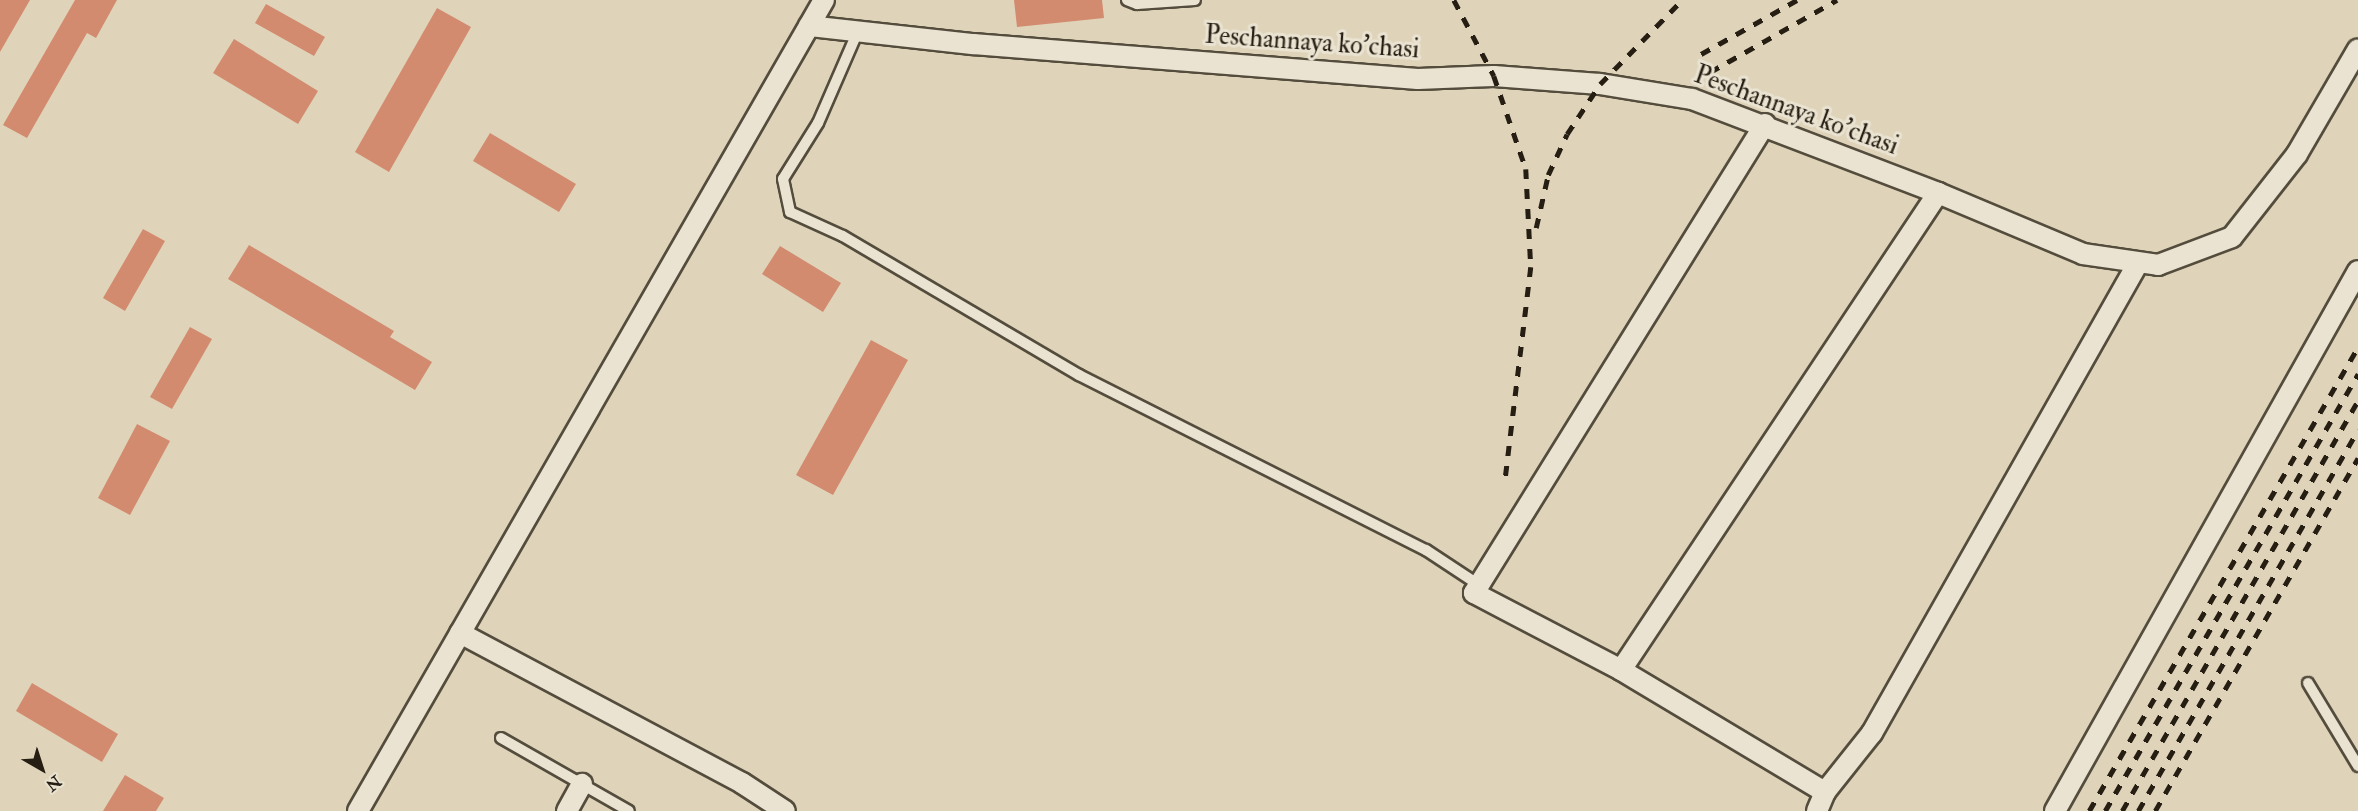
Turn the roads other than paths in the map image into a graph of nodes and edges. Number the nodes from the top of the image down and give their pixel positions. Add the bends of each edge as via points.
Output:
1 (824, 0) edge
2 (1127, 0) edge
3 (1195, 0) edge
4 (809, 26) junction
5 (858, 31) junction
6 (2358, 49) edge
7 (1765, 124) junction
8 (1938, 193) junction
9 (2138, 263) junction
10 (2358, 271) edge
11 (1479, 585) junction
12 (460, 633) junction
13 (1621, 670) junction
14 (2308, 683) dead end
15 (501, 738) dead end
16 (2358, 766) edge
17 (582, 784) junction
18 (1825, 792) junction
19 (358, 811) edge
20 (567, 811) edge
21 (629, 811) edge
22 (785, 811) edge
23 (1817, 811) edge
24 (2055, 811) edge

1 - 4 street
2 - 3 lane via 1137,4
4 - 5 street, Peschannaya ko'chasi
4 - 12 street
5 - 7 street, Peschannaya ko'chasi via 1418,79 1494,76 1620,86 1692,99
5 - 11 lane via 818,123 783,179 790,212 843,236 1079,375 1426,550
6 - 9 street, Peschannaya ko'chasi via 2296,154 2232,237 2158,265
7 - 8 street, Peschannaya ko'chasi
7 - 11 street
8 - 9 street, Peschannaya ko'chasi via 2083,255
8 - 13 street
9 - 18 street via 1872,733
10 - 24 street
11 - 13 street via 1474,593
12 - 19 street
12 - 22 street via 732,777
13 - 18 street
14 - 16 lane
15 - 17 lane
17 - 20 street
17 - 21 lane
18 - 23 street

